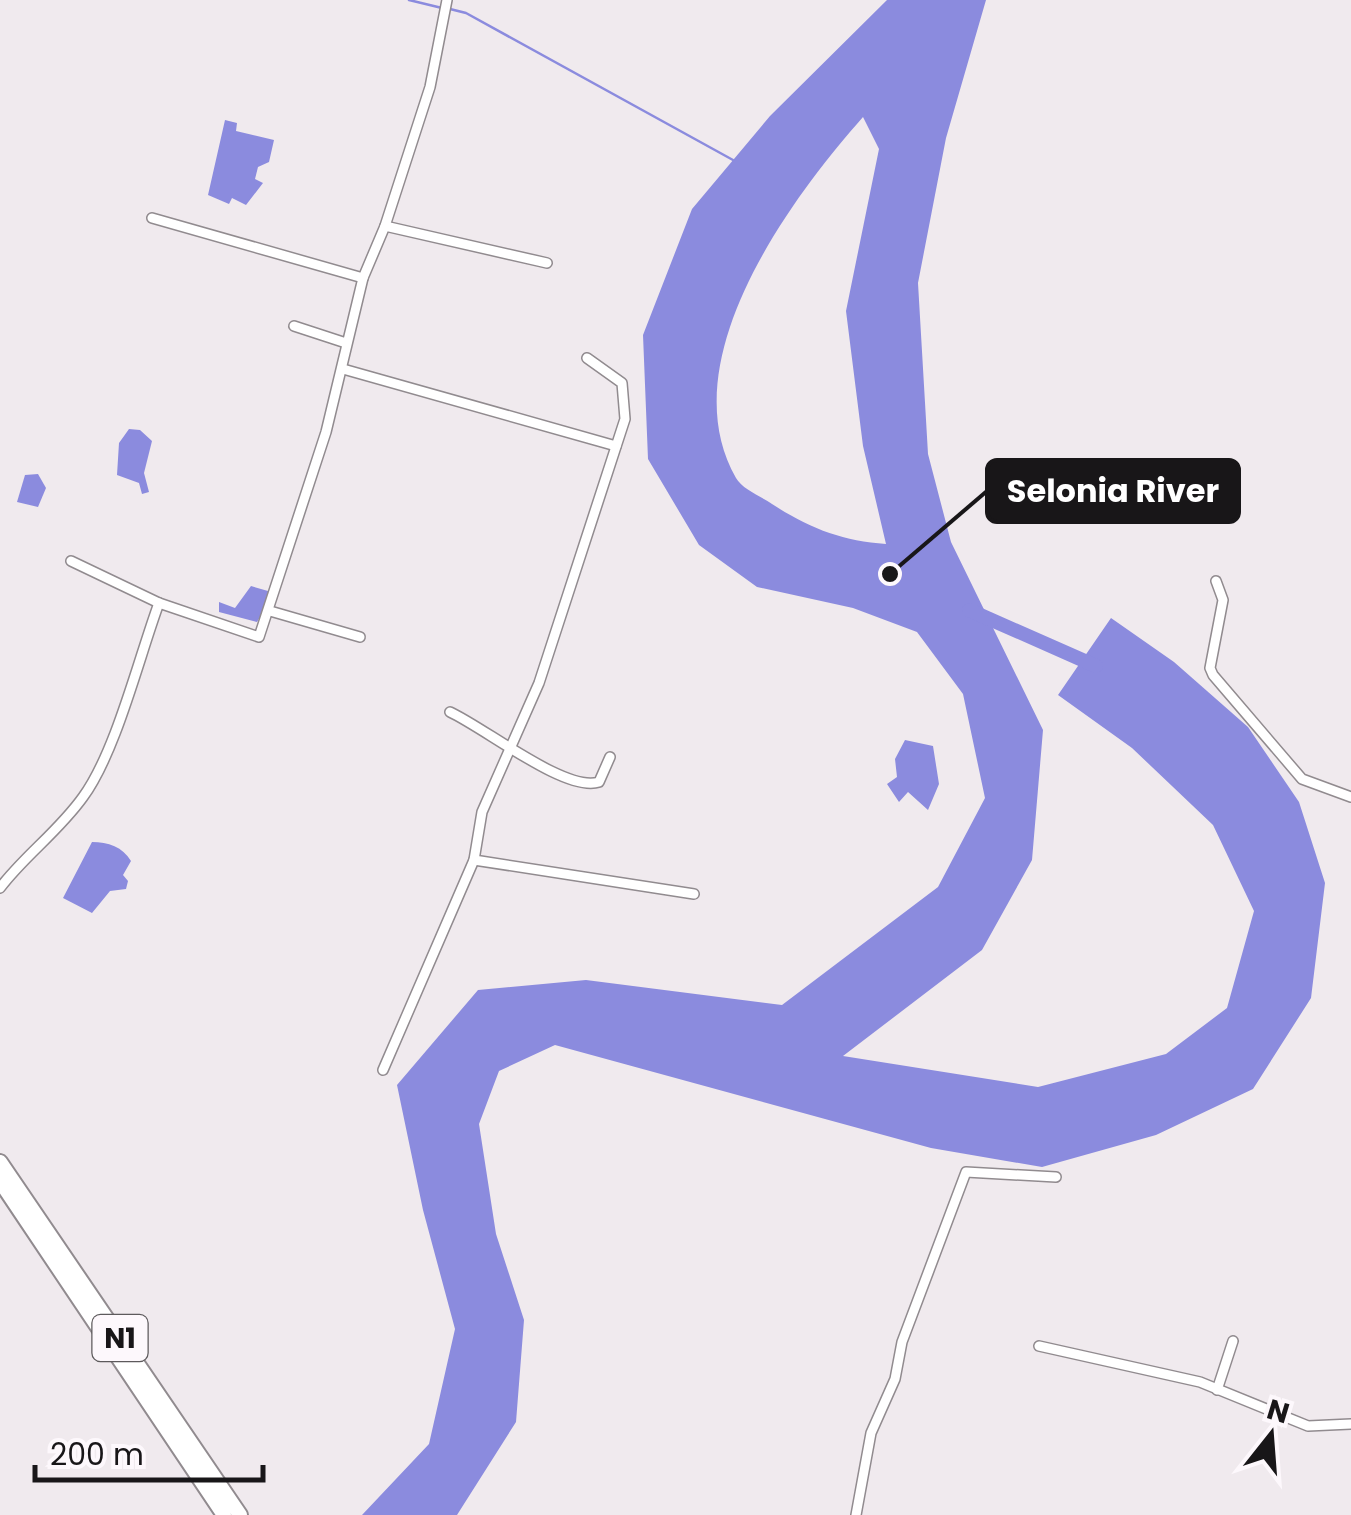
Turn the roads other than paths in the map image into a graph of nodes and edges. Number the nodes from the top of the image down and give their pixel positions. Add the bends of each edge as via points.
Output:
1 (447, 0) edge
2 (152, 218) dead end
3 (385, 226) junction
4 (547, 264) dead end
5 (363, 278) junction
6 (294, 326) dead end
7 (346, 342) junction
8 (587, 358) dead end
9 (343, 369) junction
10 (616, 446) junction
11 (70, 560) dead end
12 (1216, 581) dead end
13 (159, 603) junction
14 (270, 611) junction
15 (360, 636) dead end
16 (450, 712) dead end
17 (513, 746) junction
18 (610, 757) dead end
19 (1351, 797) edge
20 (474, 860) junction
21 (0, 888) edge
22 (694, 894) dead end
23 (383, 1070) dead end
24 (0, 1162) edge
25 (1056, 1177) dead end
26 (0, 1181) edge
27 (1234, 1341) dead end
28 (1039, 1346) dead end
29 (1217, 1390) junction
30 (1351, 1424) edge
31 (224, 1515) edge
32 (240, 1515) edge
33 (856, 1515) edge

1 - 3 street via 430,87
2 - 5 street
3 - 4 street
3 - 5 street
5 - 7 street
6 - 7 street
7 - 9 street
8 - 10 street via 622,383 625,419
9 - 10 street
9 - 14 street
10 - 17 street
11 - 13 street
12 - 19 street via 1223,600 1213,675 1302,779
13 - 14 street via 260,637
13 - 21 street via 86,794
14 - 15 street
16 - 17 street
17 - 18 street via 586,786 599,782
17 - 20 street via 482,812
20 - 22 street
20 - 23 street
24 - 32 highway, N1
25 - 33 street via 966,1172 870,1434
26 - 31 highway, N1
27 - 29 street
28 - 29 street
29 - 30 street via 1308,1426

